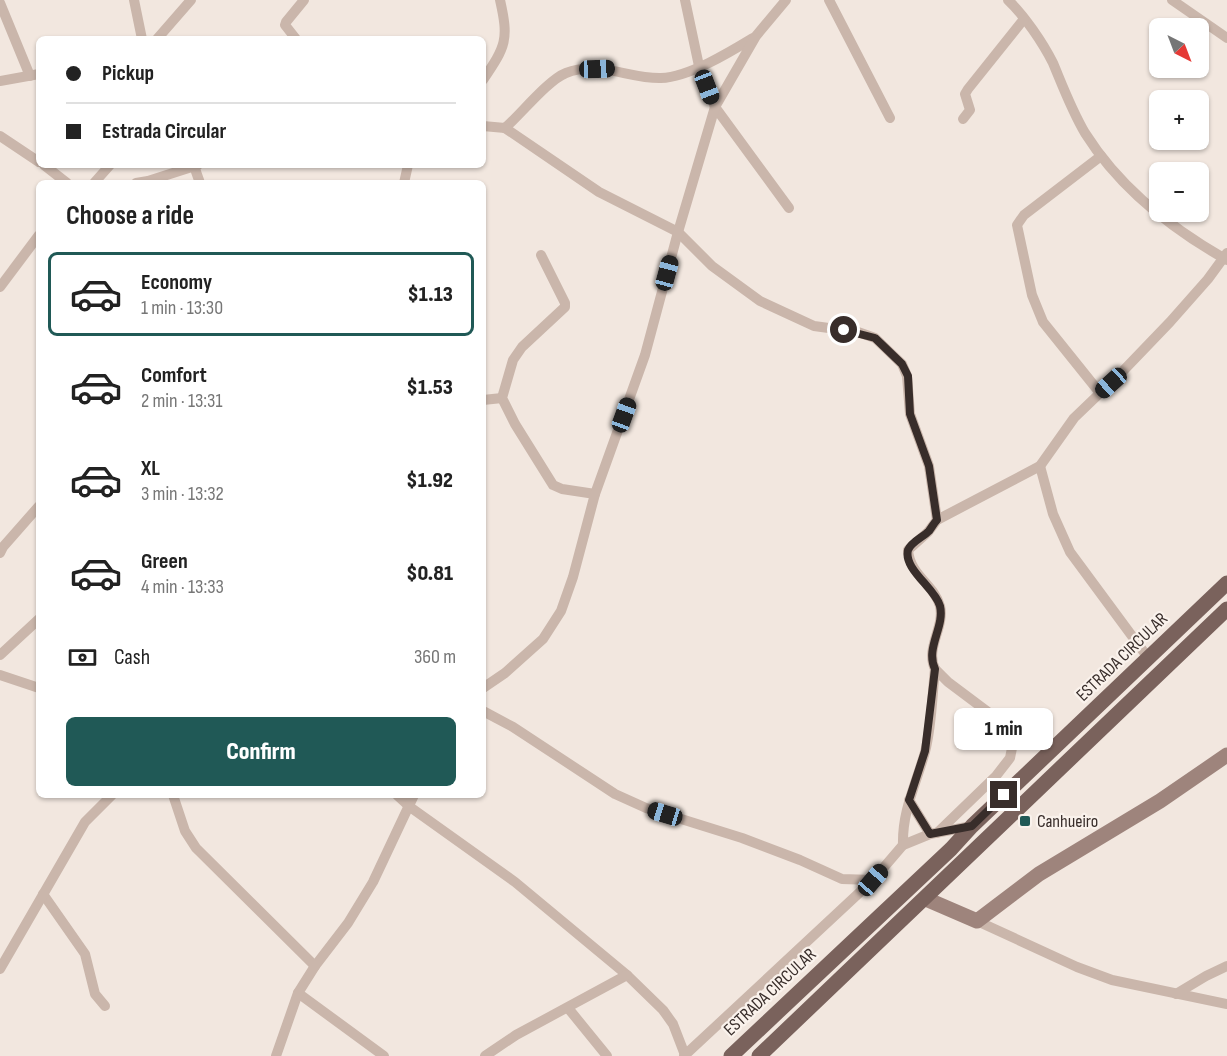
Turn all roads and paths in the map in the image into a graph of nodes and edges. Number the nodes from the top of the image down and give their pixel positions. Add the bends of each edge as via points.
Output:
1 (134, 0) edge
2 (191, 0) edge
3 (304, 0) edge
4 (500, 0) edge
5 (685, 0) edge
6 (786, 0) edge
7 (829, 0) edge
8 (1008, 0) edge
9 (1172, 0) edge
10 (0, 3) edge
11 (1024, 19) junction
12 (141, 36) edge
13 (161, 36) edge
14 (294, 36) edge
15 (756, 36) junction
16 (1227, 38) edge
17 (699, 66) junction
18 (34, 75) edge
19 (486, 76) edge
20 (0, 81) edge
21 (715, 108) junction
22 (891, 118) dead end
23 (963, 119) dead end
24 (486, 126) edge
25 (505, 128) junction
26 (0, 136) edge
27 (1101, 156) junction
28 (36, 160) edge
29 (48, 168) edge
30 (107, 168) edge
31 (189, 168) edge
32 (64, 180) edge
33 (97, 180) edge
34 (147, 180) edge
35 (789, 208) dead end
36 (678, 232) junction
37 (36, 239) edge
38 (541, 255) dead end
39 (1226, 257) edge
40 (0, 287) edge
41 (1100, 393) junction
42 (502, 398) junction
43 (486, 400) edge
44 (1040, 466) junction
45 (595, 494) junction
46 (36, 509) edge
47 (937, 520) junction
48 (0, 554) edge
49 (1227, 583) edge
50 (1227, 609) edge
51 (36, 623) edge
52 (0, 655) edge
53 (1149, 659) junction
54 (935, 669) junction
55 (0, 676) edge
56 (486, 686) edge
57 (36, 687) edge
58 (486, 713) edge
59 (1227, 755) edge
60 (109, 798) edge
61 (174, 798) edge
62 (400, 798) edge
63 (413, 798) edge
64 (909, 800) junction
65 (410, 807) junction
66 (972, 826) junction
67 (933, 833) junction
68 (903, 845) junction
69 (842, 879) junction
70 (873, 880) junction
71 (43, 894) junction
72 (926, 898) junction
73 (851, 900) junction
74 (977, 921) junction
75 (315, 966) junction
76 (1227, 966) edge
77 (0, 969) edge
78 (627, 975) junction
79 (298, 993) junction
80 (1176, 994) junction
81 (1227, 1004) edge
82 (105, 1006) dead end
83 (568, 1008) junction
84 (276, 1056) edge
85 (384, 1056) edge
86 (485, 1056) edge
87 (607, 1056) edge
88 (684, 1056) edge
89 (731, 1056) edge
90 (759, 1056) edge

1 - 12 street
2 - 13 street
3 - 14 street via 285,25
4 - 19 street via 506,39
5 - 17 street
6 - 15 street
7 - 22 street
8 - 11 street
9 - 16 street
10 - 18 street
11 - 23 street via 968,89 965,94 970,110
11 - 27 street via 1052,61 1085,133
15 - 17 street
15 - 21 street
17 - 21 street
17 - 25 street via 677,77 659,78 610,69 566,73 551,82
18 - 20 street
21 - 35 street
21 - 36 street
24 - 25 street
25 - 36 street via 599,192
26 - 28 street
27 - 39 street via 1157,212 1201,245
27 - 41 street via 1024,215 1017,225 1032,295 1043,322
29 - 32 street
30 - 33 street
31 - 34 street
36 - 45 street via 645,355
36 - 47 street via 712,266 760,301 814,326 875,338 902,364 908,376 910,414 929,466
37 - 40 street
38 - 42 street via 565,308 522,347 513,360
39 - 41 street via 1170,322
41 - 44 street via 1074,418
42 - 43 street
42 - 45 street via 553,485
44 - 47 street
44 - 53 street via 1053,514 1070,552
45 - 56 street via 561,611 543,639
46 - 48 street
47 - 54 street via 908,550 914,570 939,603 941,616 932,651
49 - 53 main road, ESTRADA CIRCULAR
50 - 72 main road
51 - 52 street
53 - 66 main road, ESTRADA CIRCULAR
54 - 64 street via 925,751
54 - 67 street via 992,715 1012,748 1010,758 996,776
55 - 57 street
58 - 69 street via 615,794 645,808 742,838
59 - 74 street via 1160,801 1039,874
60 - 71 street via 84,822
61 - 75 street via 185,831 196,848
62 - 65 street
63 - 65 street
64 - 67 street
64 - 68 street
65 - 75 street via 373,882
65 - 78 street via 515,882
66 - 67 street
66 - 89 main road, ESTRADA CIRCULAR
67 - 68 street
68 - 70 street
69 - 70 street
69 - 73 street
70 - 73 street
71 - 77 street
71 - 82 street via 85,954 95,994
72 - 74 street
72 - 90 main road
73 - 88 street
74 - 80 street via 1112,980
75 - 79 street
76 - 80 street
78 - 83 street
78 - 88 street via 673,1024
79 - 84 street
79 - 85 street
80 - 81 street
83 - 86 street
83 - 87 street

